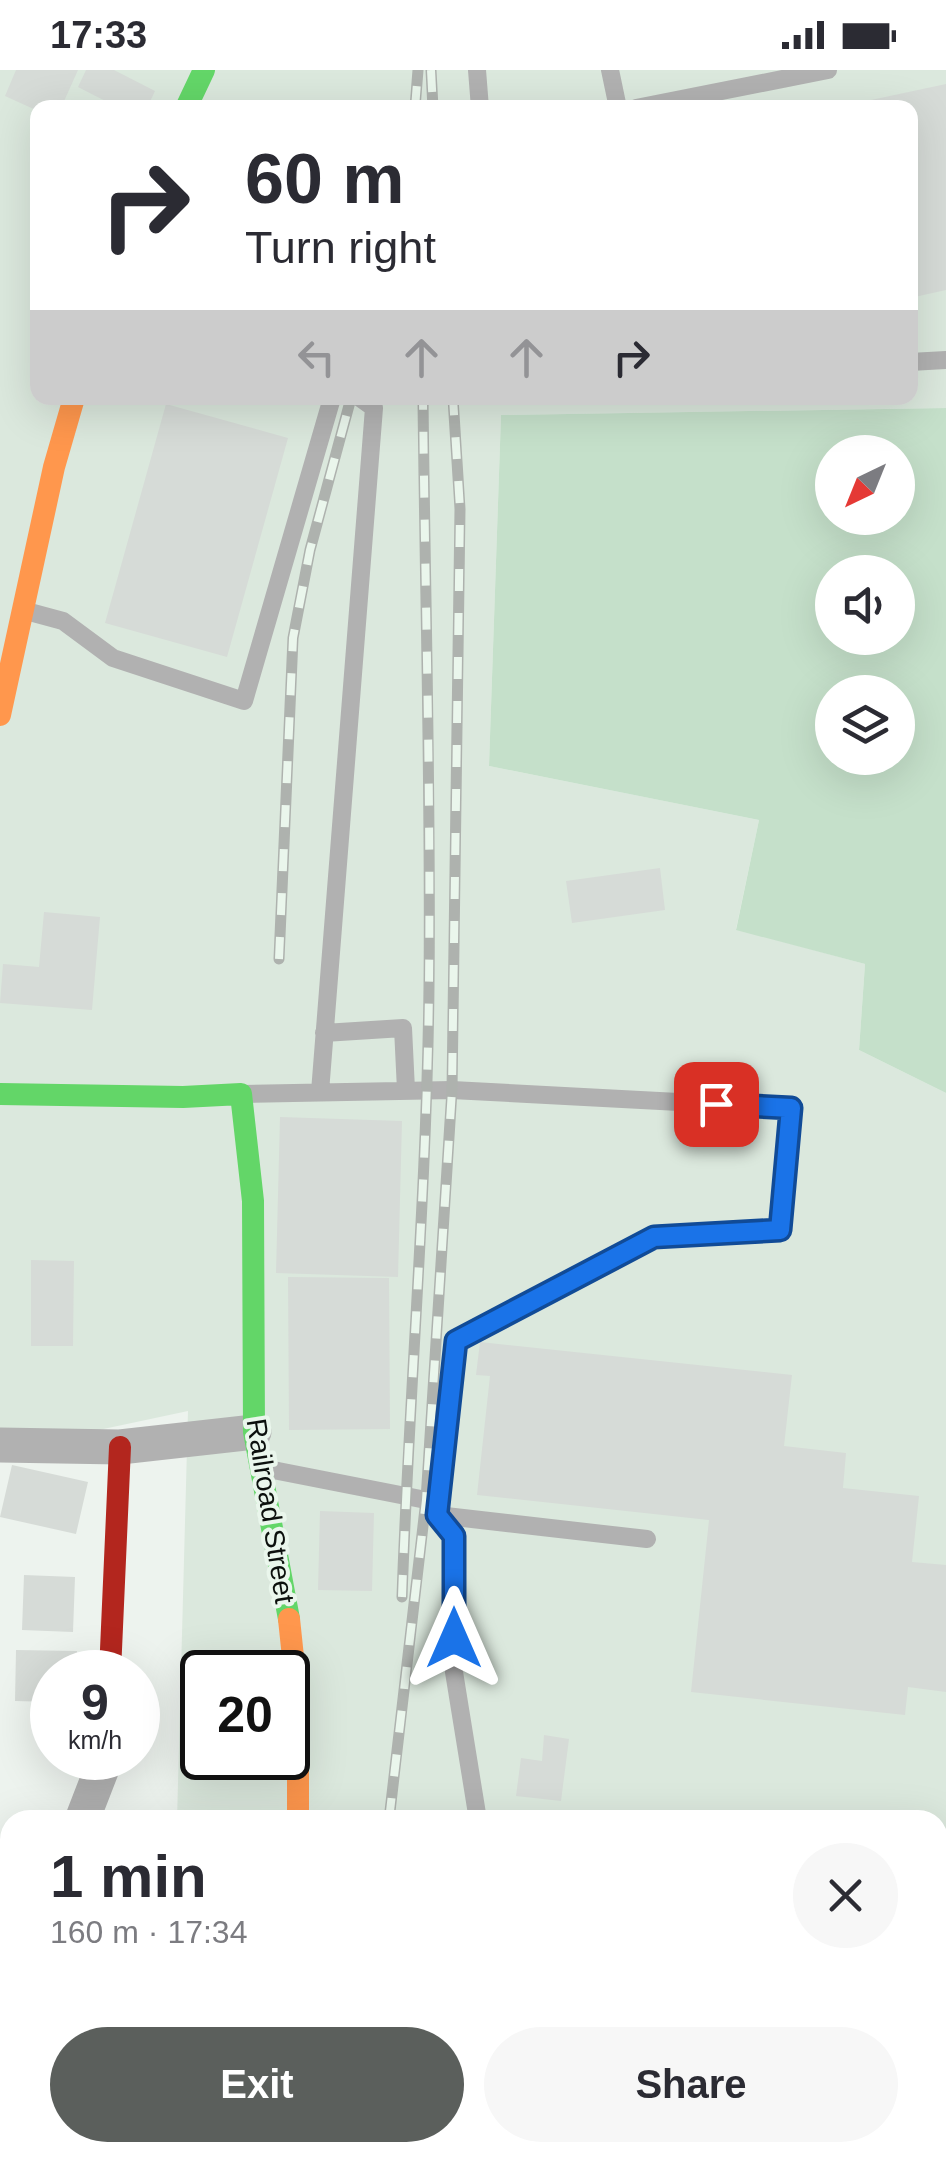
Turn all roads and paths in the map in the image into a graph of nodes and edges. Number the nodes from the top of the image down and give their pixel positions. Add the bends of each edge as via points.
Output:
1 (204, 70) edge
2 (477, 70) edge
3 (610, 70) edge
4 (828, 70) edge
5 (190, 100) edge
6 (479, 100) edge
7 (616, 100) edge
8 (676, 100) edge
9 (946, 360) edge
10 (918, 362) edge
11 (72, 405) edge
12 (330, 405) edge
13 (370, 405) edge
14 (25, 610) junction
15 (0, 715) edge
16 (324, 1033) junction
17 (406, 1090) junction
18 (320, 1092) junction
19 (0, 1094) edge
20 (241, 1094) junction
21 (254, 1432) junction
22 (0, 1445) edge
23 (120, 1448) junction
24 (262, 1468) junction
25 (437, 1515) junction
26 (647, 1539) dead end
27 (111, 1650) edge
28 (97, 1780) edge
29 (86, 1810) edge
30 (298, 1810) edge
31 (476, 1810) edge

1 - 5 street
2 - 6 lane
3 - 7 lane
4 - 8 lane
9 - 10 lane
11 - 14 street
12 - 14 lane via 244,701 113,658 63,622
13 - 16 lane
14 - 15 street
16 - 17 lane via 403,1028
16 - 18 lane
17 - 18 lane
17 - 25 lane via 791,1108 780,1230 654,1237 456,1341
18 - 20 lane
19 - 20 street
20 - 21 street, Railroad Street via 253,1200
21 - 23 street
21 - 24 street, Railroad Street
22 - 23 street
23 - 27 street
24 - 25 lane via 426,1500
24 - 30 street, Railroad Street via 287,1599 298,1705
25 - 26 lane
25 - 31 lane via 454,1536 454,1672
28 - 29 street

